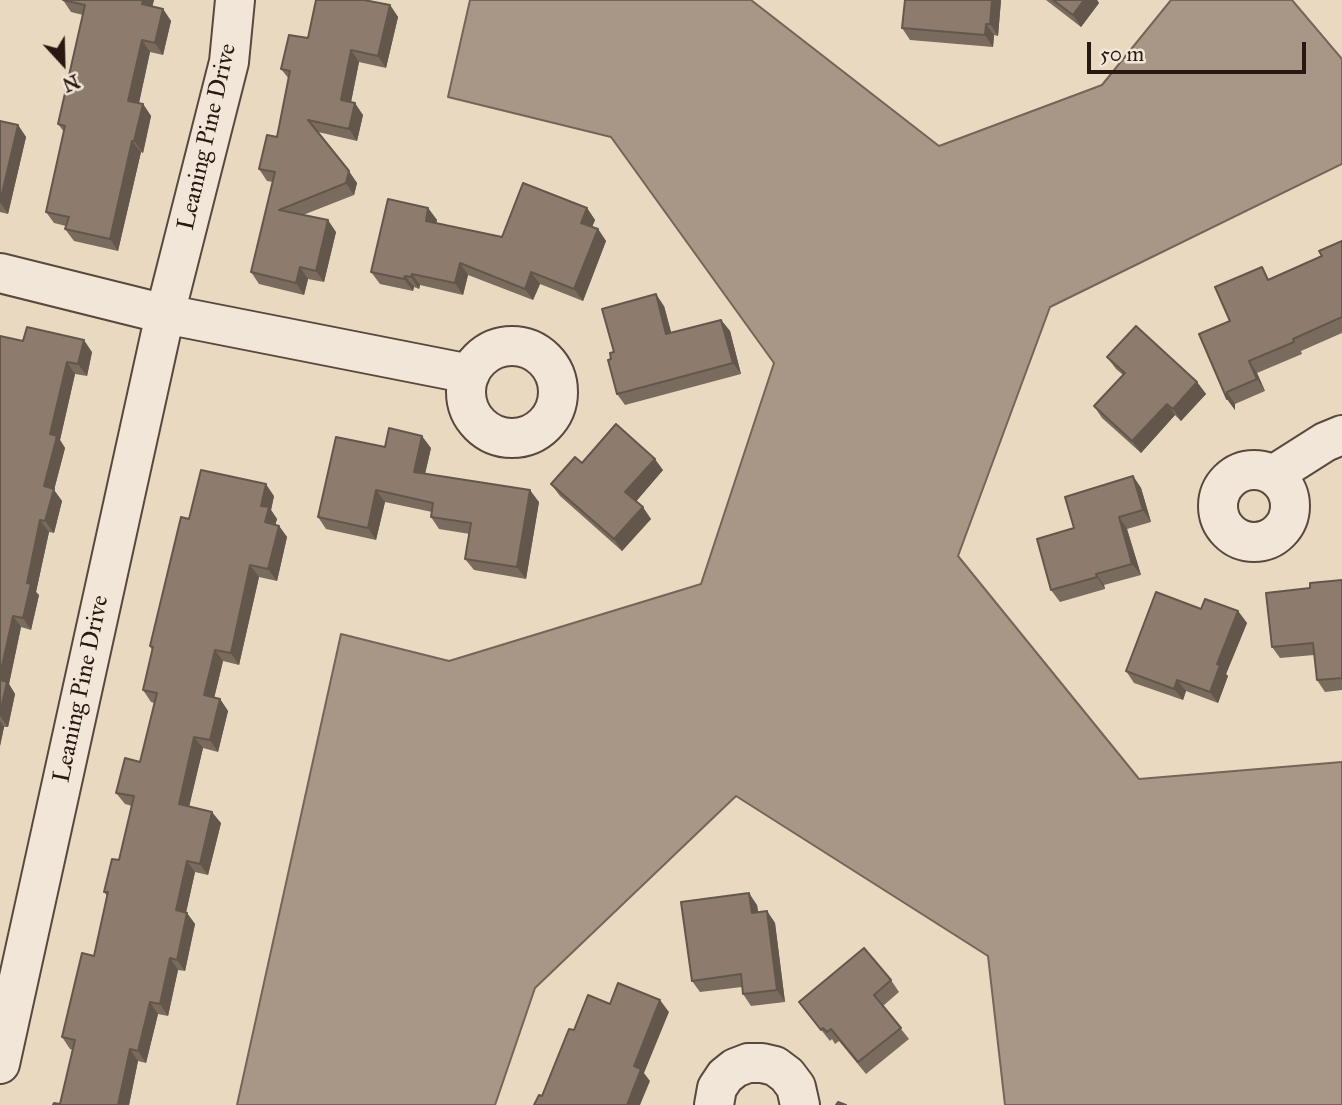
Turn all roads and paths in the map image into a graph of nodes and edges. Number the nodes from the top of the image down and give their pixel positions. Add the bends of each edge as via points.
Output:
1 (235, 0) edge
2 (0, 273) edge
3 (165, 314) junction
4 (470, 374) dead end
5 (1342, 435) edge
6 (1273, 475) dead end
7 (0, 1064) edge
8 (713, 1105) edge
9 (800, 1105) edge

1 - 3 street, Leaning Pine Drive via 229,62
2 - 3 street
3 - 4 street
3 - 7 street, Leaning Pine Drive
5 - 6 street
8 - 9 street via 725,1076 748,1063 762,1063 788,1075

